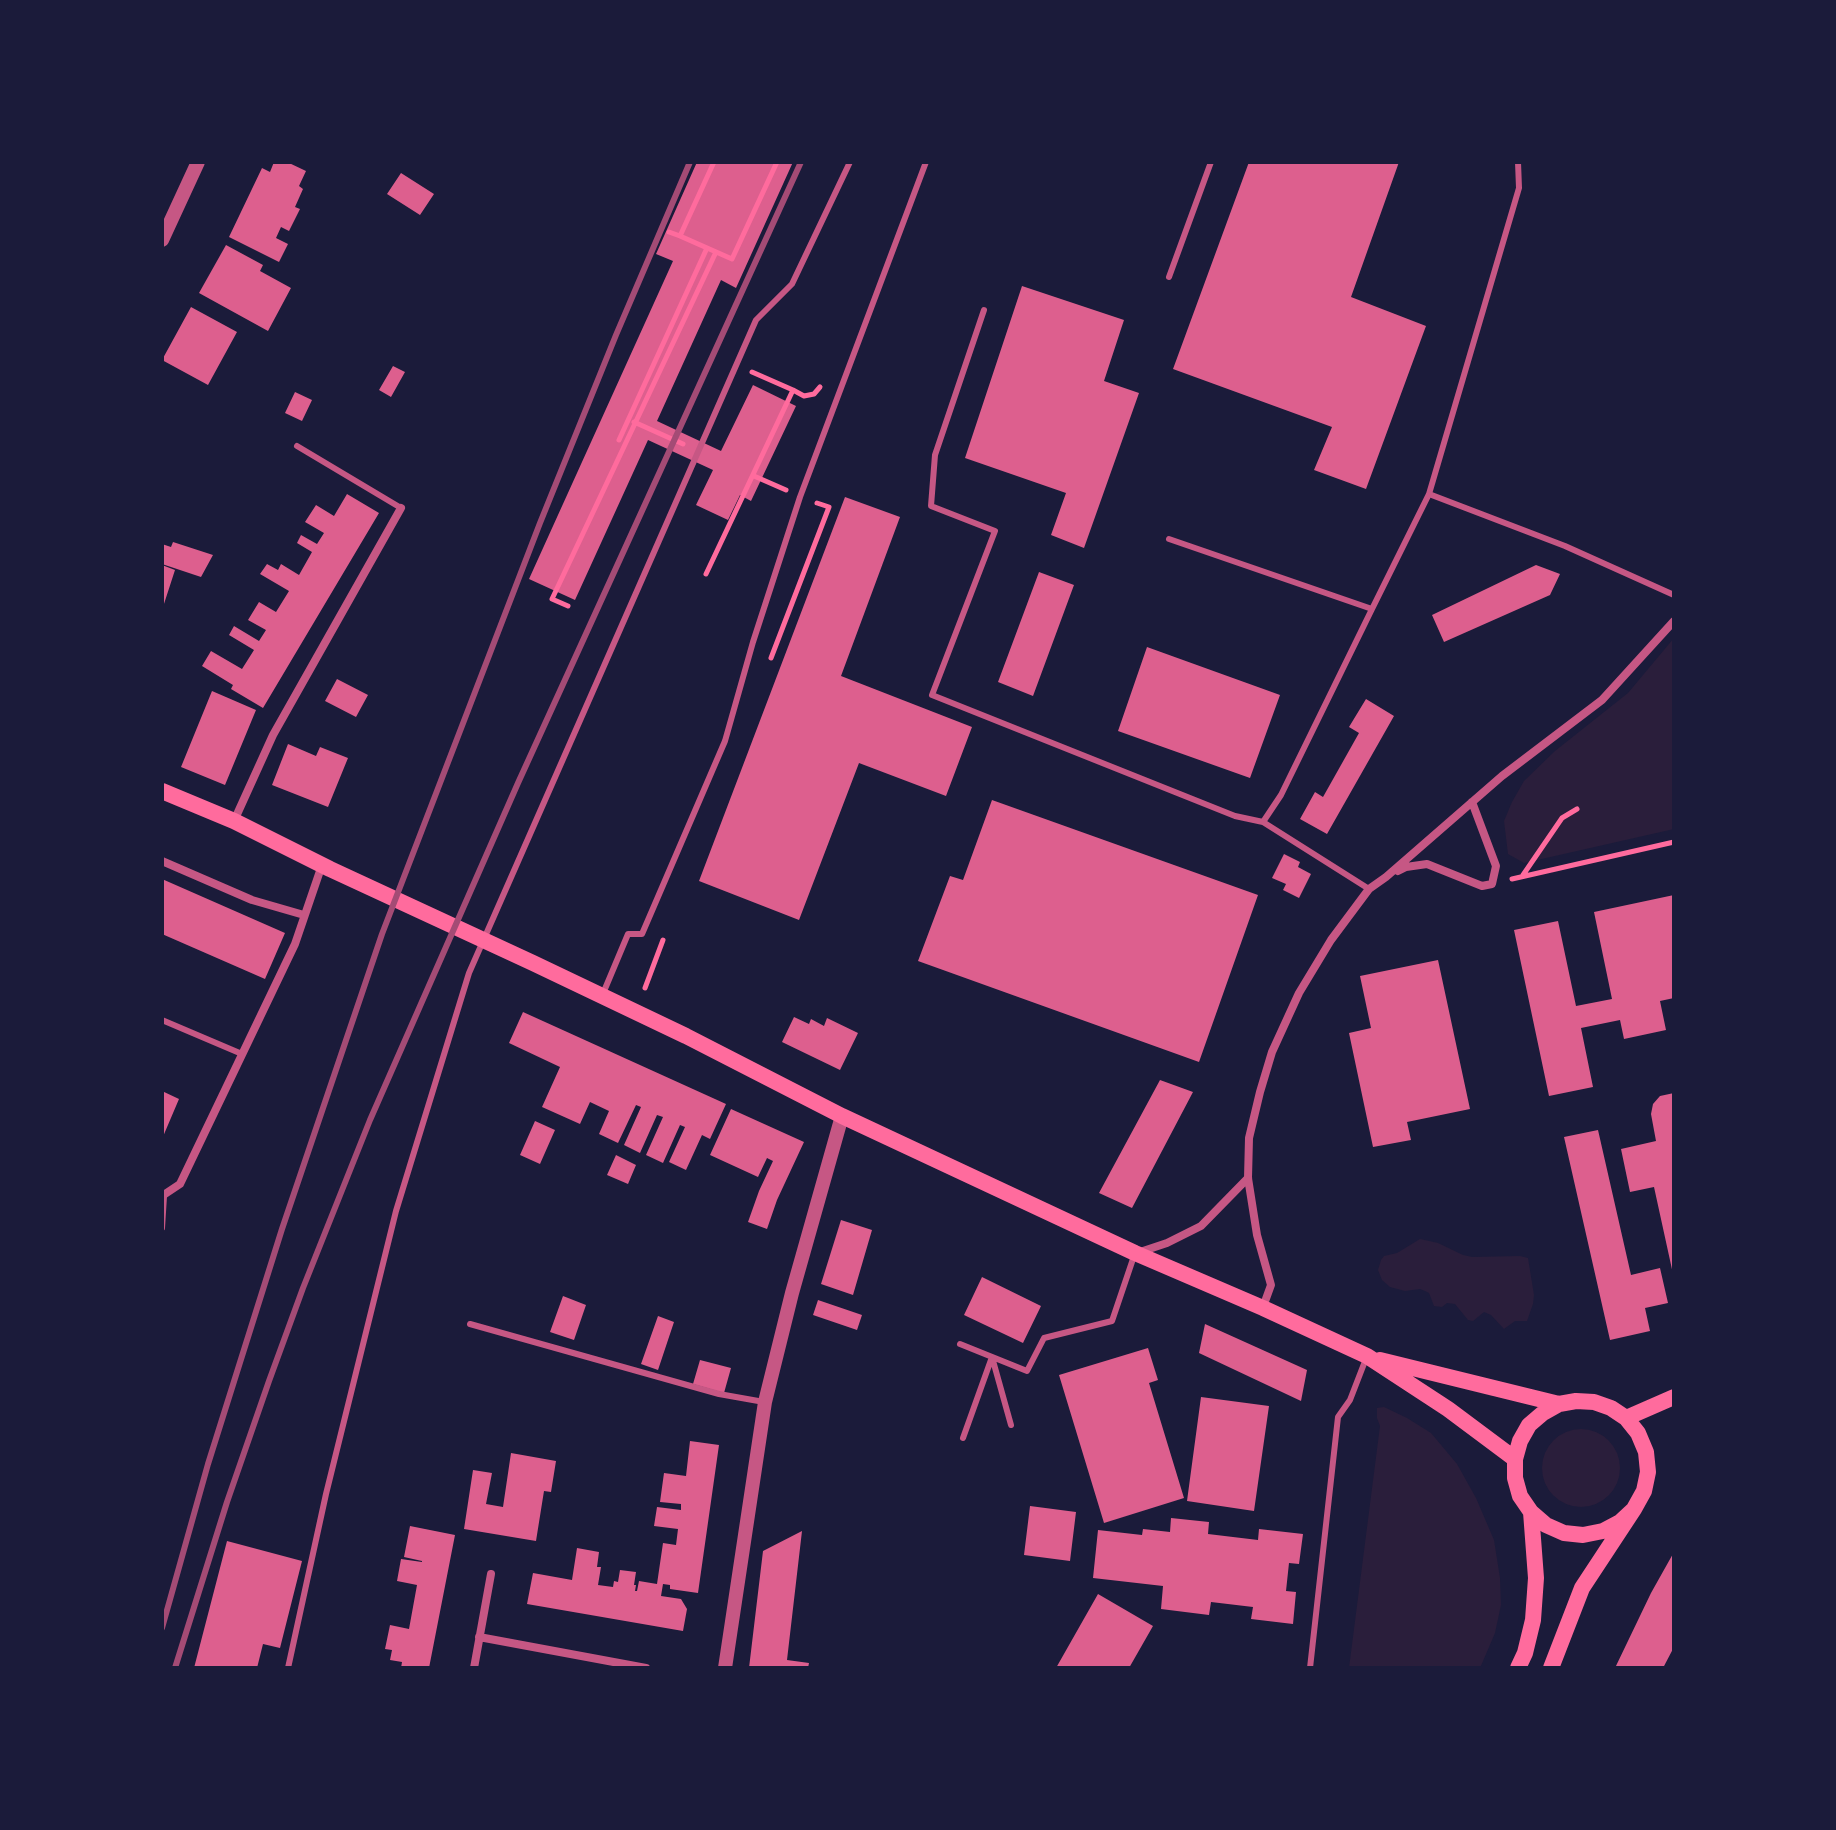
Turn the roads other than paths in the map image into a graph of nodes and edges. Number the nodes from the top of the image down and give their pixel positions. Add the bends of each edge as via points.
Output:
1 (198, 162) edge
2 (850, 162) edge
3 (926, 162) edge
4 (1211, 162) edge
5 (1518, 162) edge
6 (162, 240) edge
7 (1169, 277) dead end
8 (984, 310) dead end
9 (297, 446) dead end
10 (1429, 494) junction
11 (401, 508) joint
12 (1169, 539) dead end
13 (1674, 595) edge
14 (1372, 609) junction
15 (1674, 621) edge
16 (162, 791) edge
17 (1472, 802) junction
18 (234, 821) junction
19 (1263, 822) junction
20 (162, 861) edge
21 (326, 867) junction
22 (1386, 877) junction
23 (1369, 889) junction
24 (304, 915) junction
25 (602, 997) junction
26 (162, 1020) edge
27 (242, 1054) junction
28 (842, 1116) junction
29 (1248, 1178) junction
30 (163, 1196) edge
31 (162, 1228) edge
32 (1135, 1253) junction
33 (1263, 1308) junction
34 (470, 1324) dead end
35 (960, 1344) dead end
36 (1367, 1356) junction
37 (992, 1357) junction
38 (1674, 1397) edge
39 (765, 1402) junction
40 (1559, 1404) junction
41 (1626, 1418) junction
42 (1011, 1425) dead end
43 (963, 1438) dead end
44 (1515, 1459) junction
45 (1634, 1509) junction
46 (1531, 1512) junction
47 (491, 1574) dead end
48 (479, 1637) junction
49 (288, 1668) edge
50 (474, 1668) edge
51 (646, 1668) edge
52 (725, 1668) edge
53 (1310, 1668) edge
54 (1518, 1668) edge
55 (1551, 1668) edge

1 - 6 street
2 - 49 lane via 792,284 756,320 469,973 396,1211
3 - 25 lane via 800,497 725,741 642,934 628,934
4 - 7 lane
5 - 10 lane via 1519,188
8 - 19 lane via 935,455 931,506 995,531 932,695 1235,816
9 - 11 lane
10 - 13 lane
10 - 14 lane
11 - 18 street via 273,735
12 - 14 lane
14 - 19 lane
15 - 17 street via 1602,700
16 - 18 main road
17 - 22 street
17 - 22 street via 1496,866 1492,884 1482,886 1427,864
18 - 21 main road
19 - 23 lane
20 - 24 street via 252,900
21 - 24 street
21 - 25 main road
22 - 23 street
23 - 29 street via 1299,993 1272,1052 1249,1138
24 - 27 street
25 - 28 main road
26 - 27 lane
27 - 30 street via 180,1184
28 - 32 main road
28 - 39 street
29 - 32 street via 1201,1226
29 - 33 street via 1271,1285
30 - 31 lane
32 - 33 main road
32 - 37 lane via 1112,1321 1044,1338 1027,1371
33 - 36 main road
34 - 39 lane via 719,1394
35 - 37 lane
36 - 40 main road
36 - 44 main road
36 - 53 lane via 1338,1417
37 - 42 lane
37 - 43 lane
38 - 41 main road
39 - 52 street
40 - 41 main road via 1594,1402
40 - 44 main road via 1529,1425
41 - 45 main road via 1646,1452 1648,1472
44 - 46 main road via 1520,1496
45 - 46 main road via 1603,1531 1583,1535 1564,1533
45 - 55 main road via 1582,1588
46 - 54 main road via 1533,1620
47 - 48 street
48 - 50 street
48 - 51 street

